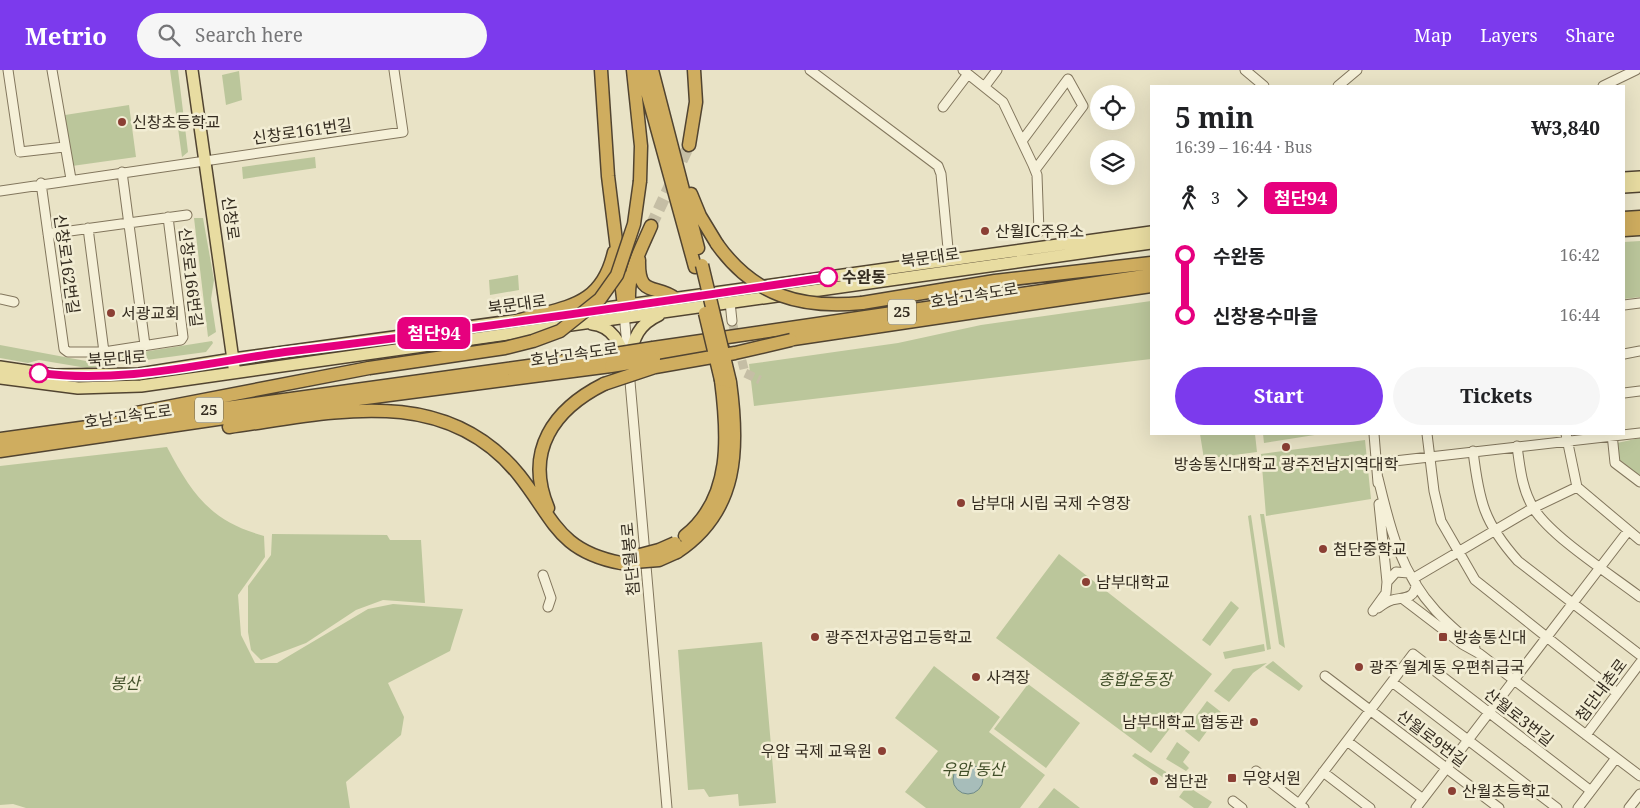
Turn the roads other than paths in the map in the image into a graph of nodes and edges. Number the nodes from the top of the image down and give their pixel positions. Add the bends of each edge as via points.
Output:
1 (8, 70) edge
2 (52, 70) edge
3 (192, 70) edge
4 (394, 70) edge
5 (601, 70) edge
6 (632, 70) edge
7 (641, 70) edge
8 (652, 70) edge
9 (694, 70) edge
10 (810, 70) edge
11 (997, 70) edge
12 (1245, 70) edge
13 (1357, 70) edge
14 (1636, 70) edge
15 (965, 72) edge
16 (1263, 85) edge
17 (1339, 85) edge
18 (1606, 85) edge
19 (985, 86) junction
20 (943, 107) dead end
21 (1022, 141) junction
22 (689, 145) tunnel mouth
23 (64, 147) junction
24 (206, 160) junction
25 (1035, 170) junction
26 (122, 172) junction
27 (1640, 177) edge
28 (1625, 178) edge
29 (71, 179) junction
30 (41, 184) junction
31 (1640, 186) edge
32 (1625, 187) edge
33 (0, 191) edge
34 (187, 215) dead end
35 (1640, 217) edge
36 (168, 218) junction
37 (1625, 218) edge
38 (130, 223) junction
39 (651, 226) tunnel mouth
40 (88, 228) junction
41 (1640, 229) edge
42 (1625, 230) edge
43 (614, 232) junction
44 (1039, 232) dead end
45 (1150, 232) edge
46 (48, 234) junction
47 (1150, 243) edge
48 (639, 254) junction
49 (950, 259) junction
50 (1150, 262) edge
51 (698, 266) junction
52 (1150, 275) edge
53 (1150, 286) edge
54 (0, 299) edge
55 (14, 302) dead end
56 (730, 302) junction
57 (1640, 302) edge
58 (1625, 304) edge
59 (674, 305) junction
60 (624, 312) junction
61 (517, 321) junction
62 (732, 321) tunnel mouth
63 (577, 324) junction
64 (791, 340) junction
65 (145, 346) junction
66 (1640, 351) edge
67 (104, 352) junction
68 (654, 353) junction
69 (1625, 354) edge
70 (233, 359) junction
71 (610, 360) junction
72 (0, 367) edge
73 (628, 368) junction
74 (235, 371) junction
75 (0, 378) edge
76 (1640, 391) edge
77 (1625, 393) edge
78 (91, 426) junction
79 (177, 426) junction
80 (1640, 433) edge
81 (1625, 434) edge
82 (1374, 435) edge
83 (1427, 435) edge
84 (1612, 435) edge
85 (1567, 437) edge
86 (0, 439) edge
87 (1517, 446) junction
88 (0, 451) edge
89 (1473, 451) junction
90 (1429, 456) junction
91 (1377, 463) junction
92 (1378, 478) junction
93 (1640, 482) edge
94 (1578, 487) junction
95 (1533, 508) junction
96 (1494, 531) junction
97 (1628, 531) junction
98 (1640, 540) edge
99 (1458, 553) junction
100 (621, 559) junction
101 (1601, 567) junction
102 (543, 575) dead end
103 (1413, 578) junction
104 (1387, 584) junction
105 (1640, 597) edge
106 (1400, 599) junction
107 (1573, 602) junction
108 (548, 607) dead end
109 (1546, 638) junction
110 (1480, 654) junction
111 (1640, 655) edge
112 (1640, 663) edge
113 (1325, 676) dead end
114 (1514, 680) junction
115 (1392, 682) junction
116 (1618, 693) junction
117 (1371, 710) junction
118 (1489, 713) junction
119 (1586, 735) junction
120 (1468, 740) junction
121 (1347, 741) junction
122 (1616, 758) junction
123 (1447, 768) junction
124 (1256, 771) dead end
125 (1323, 772) junction
126 (1640, 776) edge
127 (1591, 791) junction
128 (1640, 794) edge
129 (1423, 799) junction
130 (1233, 801) dead end
131 (1301, 806) edge
132 (668, 808) edge
133 (1242, 808) edge
134 (1370, 808) edge
135 (1416, 808) edge
136 (1499, 808) edge
137 (1557, 808) edge
138 (1578, 808) edge
139 (1630, 808) edge

1 - 23 street via 20,152
2 - 23 street
3 - 24 main road, 신창로
4 - 24 street, 신창로161번길 via 404,132
5 - 43 highway
6 - 78 highway, bridge via 641,146 634,224 617,275 600,299 567,326 533,341 505,348 369,368 137,412
7 - 51 highway
8 - 50 highway, bridge via 693,201 717,244 736,267 772,292 806,303 862,303 995,281
8 - 51 highway
9 - 22 highway via 696,102
10 - 49 street, 북문대로 via 938,166
11 - 19 street
12 - 16 street
13 - 17 street
14 - 18 street
15 - 19 street
15 - 20 street
19 - 21 street via 1003,102
21 - 25 street
21 - 25 street via 1068,79 1083,106
23 - 29 street
24 - 26 street
24 - 70 main road, 신창로
25 - 44 street
26 - 29 street
26 - 38 street
27 - 28 main road
29 - 30 street
30 - 33 street
30 - 46 street, 신창로162번길
31 - 32 main road
34 - 36 street, 신창로166번길
35 - 37 highway
36 - 38 street, 신창로166번길
36 - 65 street, 신창로166번길 via 184,335 181,340
38 - 40 street, 신창로166번길
38 - 65 street
39 - 48 highway
40 - 46 street, 신창로166번길
40 - 67 street
41 - 42 highway
43 - 60 highway
43 - 61 highway via 611,262 603,283 596,291 574,305
45 - 49 main road, 북문대로
46 - 67 street, 신창로162번길 via 64,349 70,353
47 - 56 main road, 북문대로
48 - 59 highway via 639,270 646,288 668,293
48 - 60 highway via 628,284 629,298
49 - 59 main road, 북문대로
51 - 100 highway, bridge via 725,412 727,441 721,479 708,510 681,539 650,553
52 - 68 highway, 호남고속도로 / 25
53 - 64 highway, 호남고속도로 / 25
54 - 55 street
56 - 59 main road, 북문대로
56 - 62 street
57 - 58 street
59 - 60 main road, 북문대로
59 - 73 main road via 639,329
60 - 61 main road, 북문대로
60 - 63 main road, 북문대로
60 - 73 street, 첨단월봉로
61 - 70 main road, 북문대로
63 - 73 main road via 596,324 610,332 623,352
63 - 74 main road, 북문대로
64 - 68 highway, 호남고속도로 / 25
64 - 100 highway, bridge via 655,367 604,384 578,398 555,420 542,448 540,480 548,507 569,534
65 - 67 street
66 - 69 street
68 - 71 highway, 호남고속도로 / 25, bridge
70 - 72 main road, 북문대로 via 139,374 86,377
70 - 74 main road, 신창로
71 - 78 highway, 호남고속도로 / 25
71 - 79 highway, 호남고속도로 / 25
73 - 132 street, 첨단월봉로
74 - 75 main road, 북문대로 via 140,386 78,388
76 - 77 street
78 - 86 highway, 호남고속도로 / 25
79 - 88 highway, 호남고속도로 / 25
79 - 100 highway via 225,427 368,409 428,416 472,435 504,460 553,525 574,546 601,559
80 - 81 street
82 - 91 street
83 - 90 street
84 - 85 street
84 - 93 street via 1615,463
85 - 87 street
85 - 94 street
87 - 89 street
87 - 95 street via 1522,479
89 - 90 street
89 - 96 street via 1478,490
90 - 91 street
90 - 99 street via 1442,522
91 - 92 street
92 - 103 street via 1398,554
92 - 104 street
94 - 95 street
94 - 97 street
95 - 96 street
95 - 101 street via 1547,526
96 - 99 street
96 - 107 street via 1518,561
97 - 98 street
97 - 101 street
99 - 103 street
99 - 109 street via 1475,580
101 - 105 street
101 - 107 street
102 - 108 street via 551,598
103 - 104 street via 1396,572
103 - 106 street via 1411,596
103 - 110 street via 1436,611
104 - 106 street via 1390,595
104 - 106 street via 1386,593 1374,611 1389,600
106 - 110 street
107 - 109 street
107 - 111 street
109 - 114 street
109 - 116 street
110 - 114 street, 첨단내촌로
112 - 116 street, 첨단내촌로
113 - 117 street, 산월로9번길
114 - 118 street
114 - 119 street, 첨단내촌로
115 - 117 street, 산월로3번길
115 - 118 street, 산월로3번길 via 1413,654
115 - 120 street
116 - 119 street, 첨단내촌로
117 - 121 street
117 - 123 street, 산월로9번길
118 - 120 street
118 - 127 street, 산월로3번길
119 - 122 street, 첨단내촌로
120 - 123 street
120 - 137 street
121 - 125 street
121 - 129 street
122 - 126 street, 첨단내촌로
122 - 127 street
123 - 129 street
123 - 136 street, 산월로9번길
124 - 131 street
125 - 131 street
125 - 134 street
127 - 138 street
128 - 139 street
129 - 135 street
130 - 133 street

